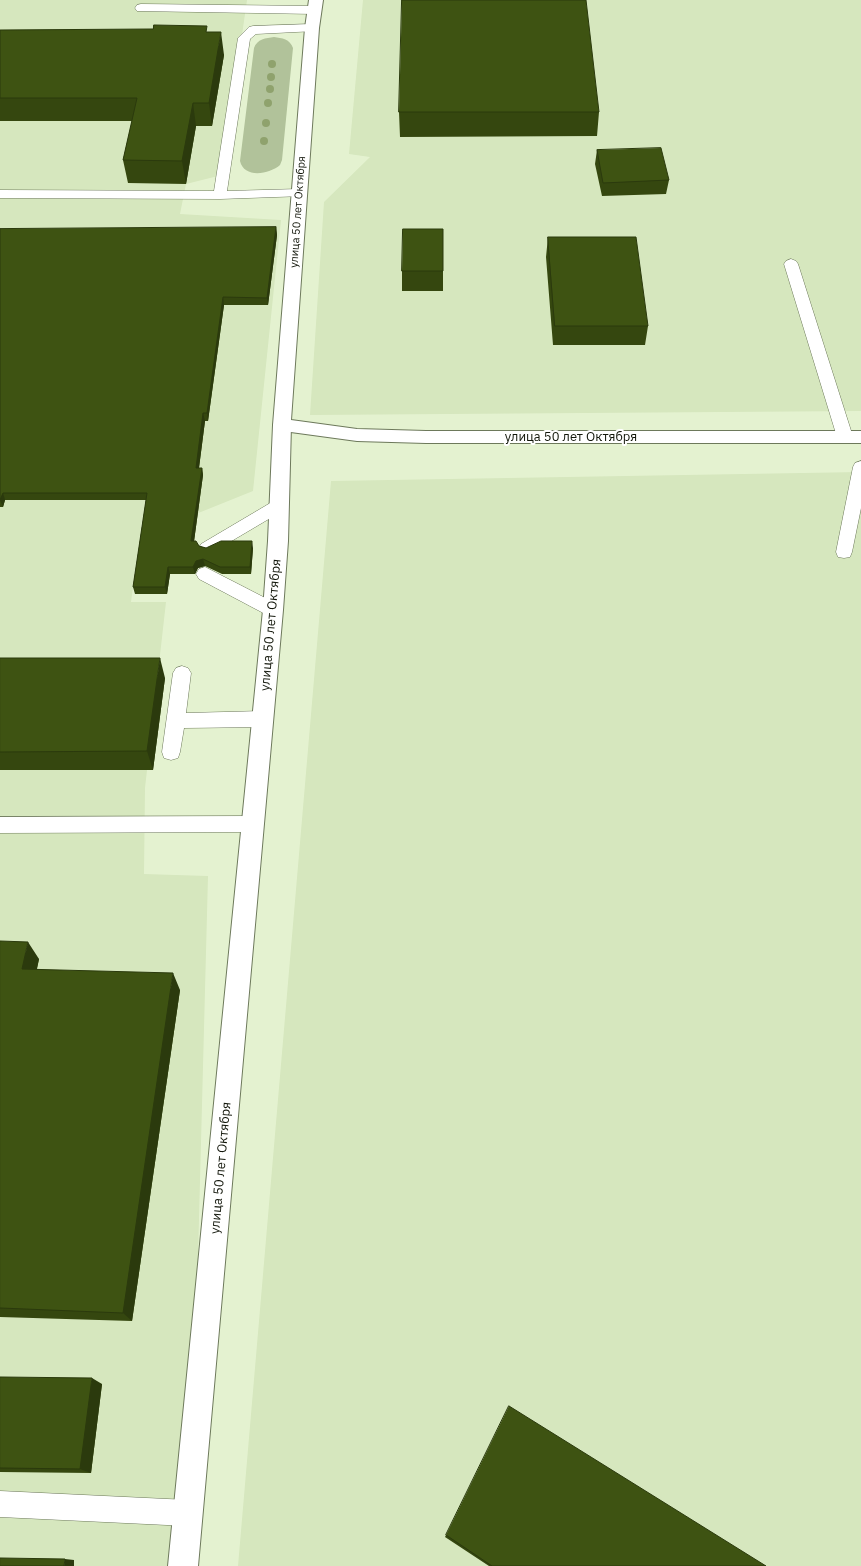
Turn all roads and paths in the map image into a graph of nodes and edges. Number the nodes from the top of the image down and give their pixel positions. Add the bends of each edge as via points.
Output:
1 (315, 5) edge
2 (141, 8) dead end
3 (312, 28) junction
4 (299, 193) junction
5 (0, 194) edge
6 (220, 195) junction
7 (791, 264) dead end
8 (282, 425) junction
9 (853, 437) edge
10 (861, 467) edge
11 (278, 506) junction
12 (207, 548) edge
13 (844, 552) dead end
14 (205, 574) dead end
15 (273, 610) junction
16 (182, 673) dead end
17 (263, 719) junction
18 (176, 721) junction
19 (171, 752) dead end
20 (253, 824) junction
21 (0, 825) edge
22 (0, 1504) edge
23 (188, 1513) junction
24 (183, 1566) edge

1 - 2 lane
1 - 3 street, улица 50 лет Октября
3 - 4 street, улица 50 лет Октября
3 - 6 lane via 253,30 244,38
4 - 6 lane
4 - 8 street, улица 50 лет Октября
5 - 6 lane
7 - 9 lane
8 - 9 street, улица 50 лет Октября via 357,435 426,438
8 - 11 street, улица 50 лет Октября
10 - 13 lane
11 - 12 lane
11 - 15 street, улица 50 лет Октября
14 - 15 lane
15 - 17 street, улица 50 лет Октября
16 - 18 lane
17 - 18 lane
17 - 20 street, улица 50 лет Октября
18 - 19 lane
20 - 21 lane
20 - 23 street, улица 50 лет Октября
22 - 23 lane
23 - 24 street, улица 50 лет Октября

